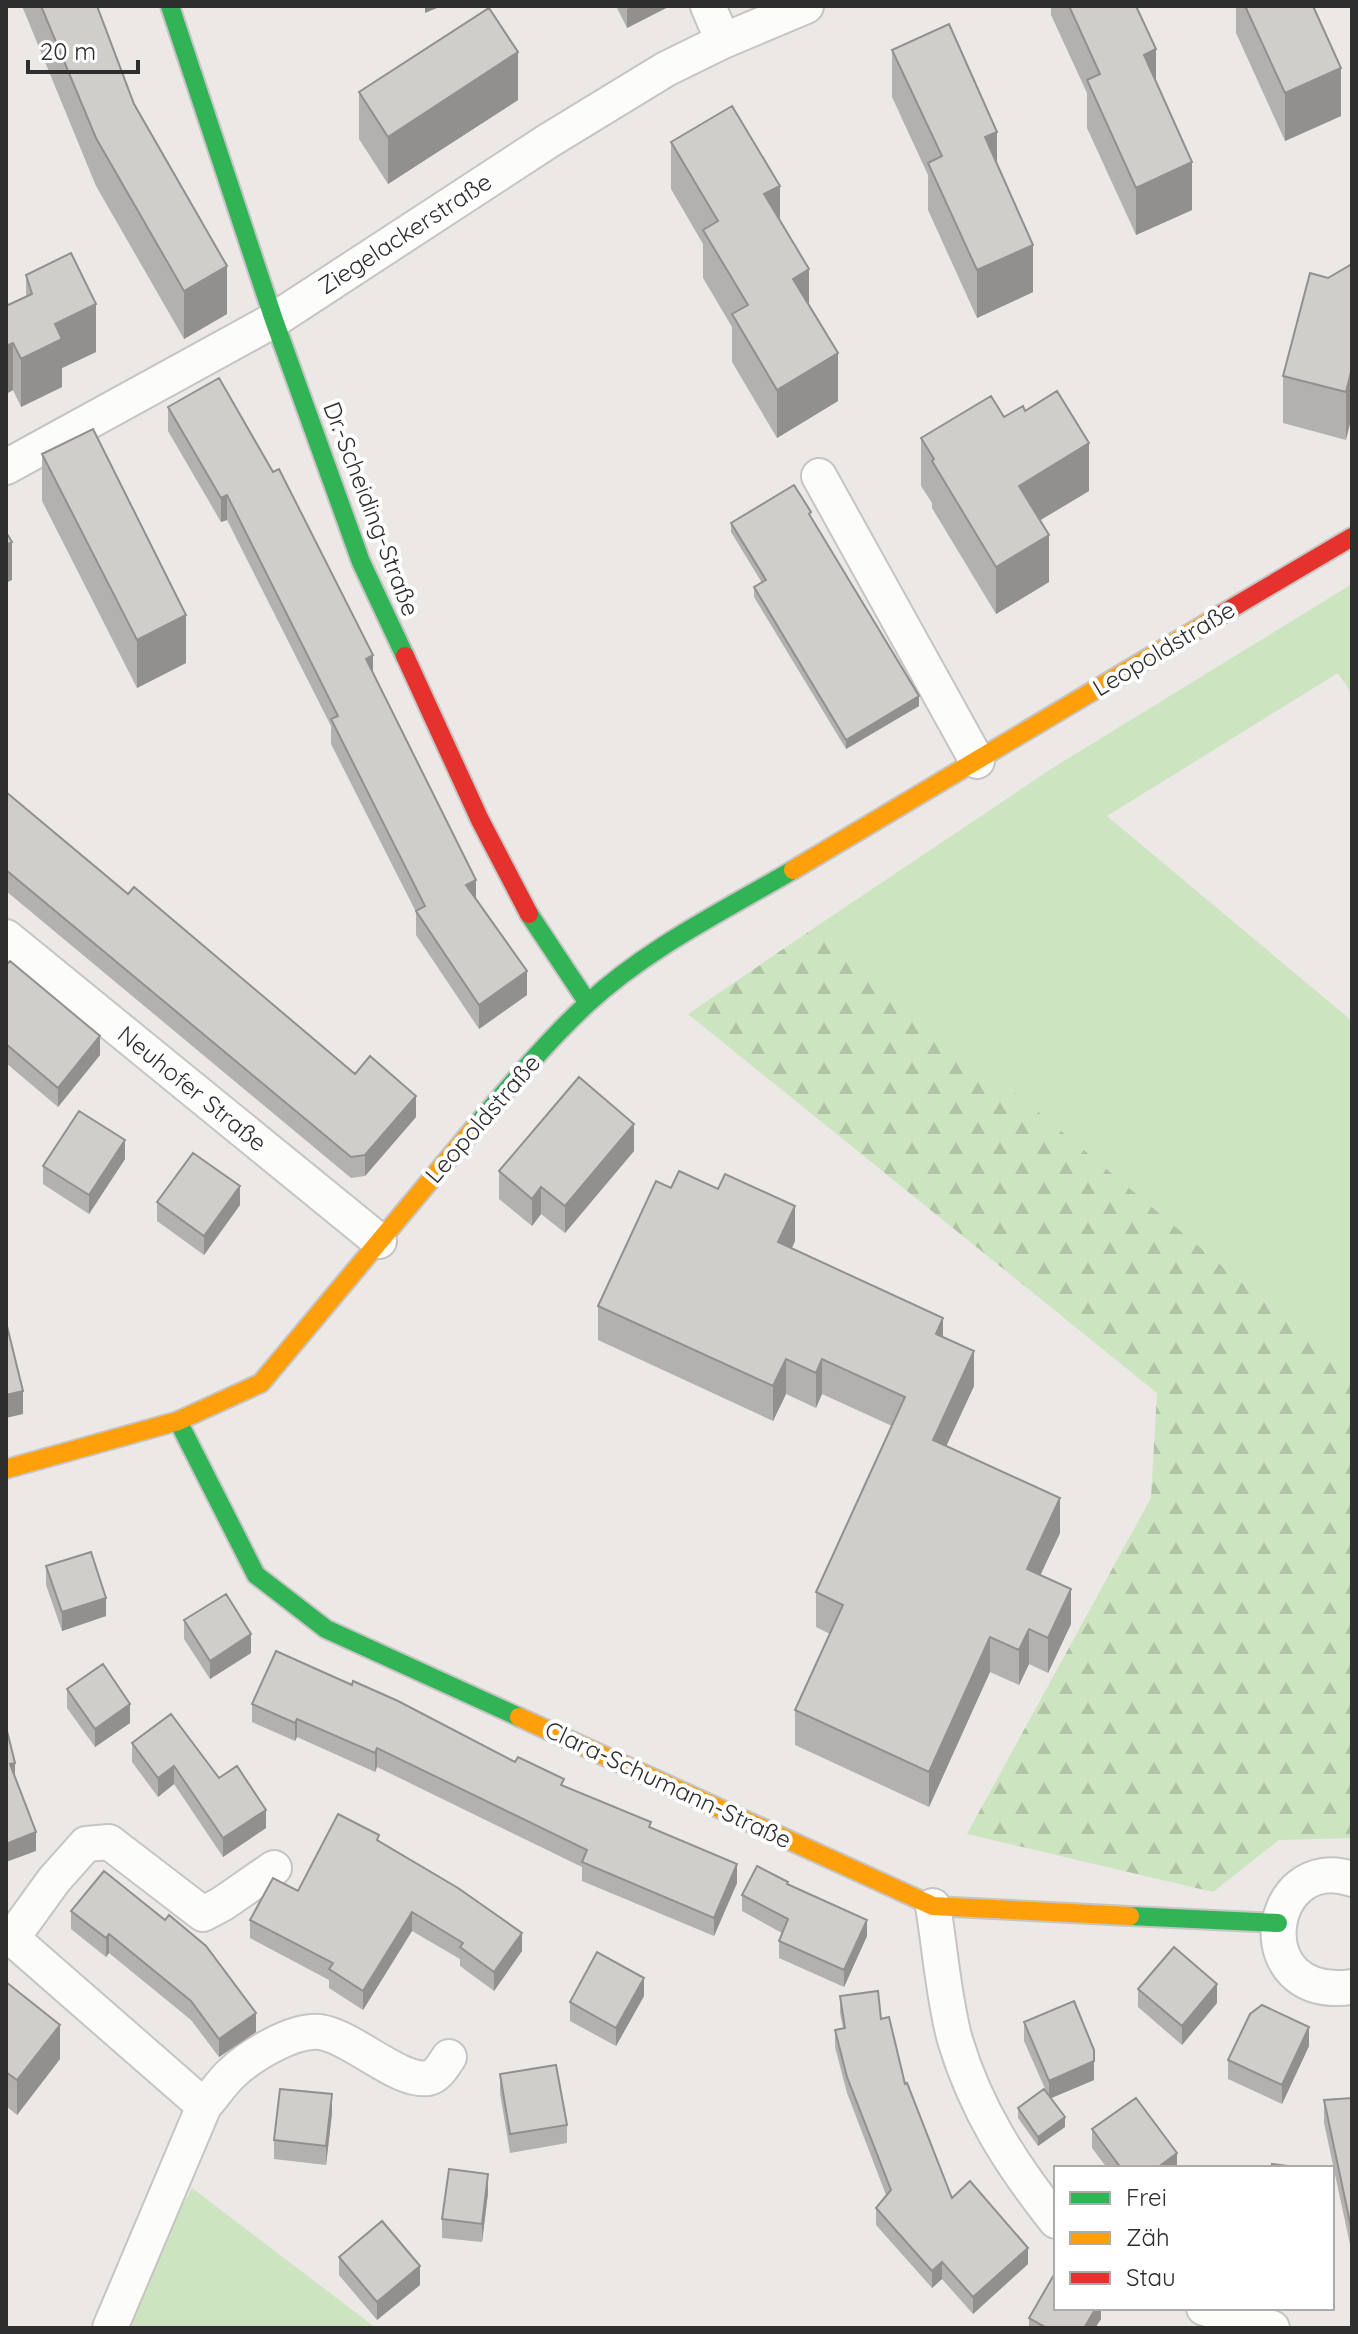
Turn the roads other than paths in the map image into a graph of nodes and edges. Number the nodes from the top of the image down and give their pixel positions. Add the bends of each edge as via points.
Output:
1 (170, 6) edge
2 (708, 6) edge
3 (806, 6) edge
4 (723, 41) junction
5 (274, 320) junction
6 (6, 467) edge
7 (819, 476) dead end
8 (1352, 537) edge
9 (977, 761) junction
10 (6, 937) edge
11 (588, 1003) junction
12 (379, 1241) junction
13 (178, 1421) junction
14 (6, 1469) edge
15 (274, 1868) dead end
16 (1352, 1879) edge
17 (933, 1906) junction
18 (1278, 1923) junction
19 (9, 1935) edge
20 (1352, 1987) edge
21 (449, 2057) dead end
22 (204, 2106) junction
23 (1054, 2218) edge
24 (1211, 2310) edge
25 (110, 2328) edge
26 (1272, 2328) edge

1 - 5 street, Dr.-Scheiding-Straße
2 - 4 street
3 - 4 street, Ziegelackerstraße
4 - 5 street, Ziegelackerstraße via 548,141
5 - 6 street, Ziegelackerstraße
5 - 11 street, Dr.-Scheiding-Straße via 374,591 494,848 537,929
7 - 9 street
8 - 9 street, Leopoldstraße
9 - 11 street, Leopoldstraße via 650,955
10 - 12 street, Neuhofer Straße
11 - 12 street, Leopoldstraße via 524,1069
12 - 13 street, Leopoldstraße via 261,1383
13 - 14 street, Leopoldstraße
13 - 17 street, Clara-Schumann-Straße via 256,1575 326,1629
15 - 19 street via 203,1914 109,1842 86,1844
16 - 18 street via 1338,1875 1307,1881 1285,1902
17 - 18 street, Clara-Schumann-Straße
17 - 23 street via 954,2038 980,2108 1017,2171
18 - 20 street via 1278,1945 1293,1972 1317,1987
19 - 22 street
21 - 22 street via 427,2078 404,2074 320,2032 297,2034 232,2073
22 - 25 street
24 - 26 street

